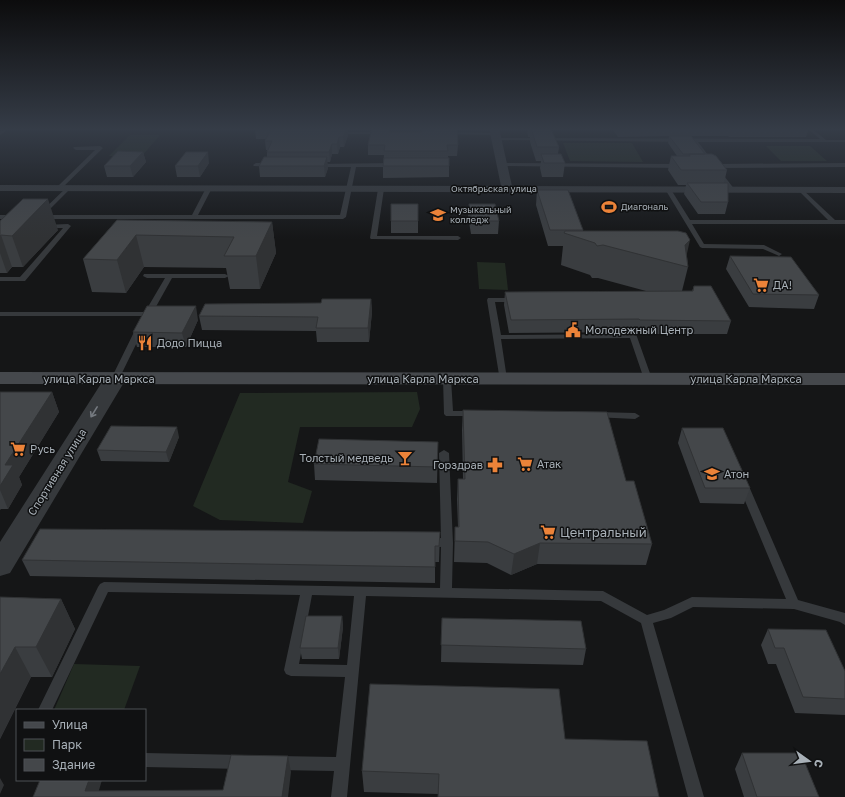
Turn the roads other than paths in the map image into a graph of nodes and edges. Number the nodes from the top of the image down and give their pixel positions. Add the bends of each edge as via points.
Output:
1 (85, 165) edge
2 (354, 165) edge
3 (501, 165) edge
4 (536, 165) edge
5 (820, 165) edge
6 (683, 166) edge
7 (706, 166) edge
8 (714, 166) junction
9 (0, 188) edge
10 (64, 188) junction
11 (209, 188) junction
12 (349, 189) junction
13 (381, 189) junction
14 (507, 189) junction
15 (668, 189) junction
16 (732, 190) junction
17 (802, 190) junction
18 (845, 190) edge
19 (0, 217) edge
20 (23, 217) edge
21 (194, 217) junction
22 (35, 220) junction
23 (687, 222) junction
24 (834, 222) junction
25 (845, 222) edge
26 (458, 238) dead end
27 (779, 254) dead end
28 (147, 276) dead end
29 (170, 276) junction
30 (225, 276) dead end
31 (0, 279) edge
32 (523, 300) edge
33 (0, 314) edge
34 (148, 314) junction
35 (163, 314) edge
36 (497, 337) junction
37 (0, 378) edge
38 (115, 379) junction
39 (447, 379) junction
40 (648, 379) junction
41 (845, 379) edge
42 (503, 380) junction
43 (485, 414) edge
44 (590, 415) edge
45 (635, 416) dead end
46 (444, 453) dead end
47 (737, 472) edge
48 (419, 542) edge
49 (447, 543) junction
50 (0, 565) edge
51 (307, 590) junction
52 (361, 591) junction
53 (446, 593) junction
54 (794, 604) junction
55 (845, 618) edge
56 (646, 620) junction
57 (351, 671) junction
58 (45, 709) edge
59 (146, 760) edge
60 (342, 764) junction
61 (339, 797) edge
62 (696, 797) edge

1 - 10 lane
2 - 12 lane
3 - 14 street
4 - 6 lane
5 - 8 lane
7 - 8 lane
8 - 16 lane
9 - 10 street, Октябрьская улица
10 - 11 street, Октябрьская улица
10 - 22 lane
11 - 12 street, Октябрьская улица
11 - 21 lane
12 - 13 street, Октябрьская улица
12 - 21 lane via 343,217
13 - 14 street, Октябрьская улица
13 - 26 lane via 373,238
14 - 15 street, Октябрьская улица
15 - 16 street, Октябрьская улица
15 - 23 lane
16 - 17 street, Октябрьская улица
17 - 18 street, Октябрьская улица
17 - 24 lane
19 - 20 lane
21 - 22 lane
22 - 31 lane via 68,226 22,279
23 - 24 lane
23 - 27 lane via 702,246 764,247
24 - 25 lane
28 - 29 lane
29 - 30 lane
29 - 34 lane
32 - 36 lane via 491,300
33 - 34 lane
34 - 35 lane
34 - 38 lane
36 - 40 lane via 633,336
36 - 42 lane
37 - 38 main road, улица Карла Маркса
38 - 39 main road, улица Карла Маркса
38 -> 50 street, Спортивная улица via 24,539
39 - 42 main road, улица Карла Маркса
39 - 43 lane via 448,414
40 - 41 main road, улица Карла Маркса
40 - 42 main road, улица Карла Маркса
44 - 45 lane
46 - 49 lane
47 - 54 lane
48 - 49 lane
49 - 53 lane
51 - 52 lane
51 - 57 lane via 291,670
51 - 58 lane via 104,587
52 - 53 lane
52 - 57 lane
53 - 56 lane via 603,596
54 - 55 lane
54 - 56 lane via 692,602 667,614
56 - 62 lane
57 - 60 lane
59 - 60 lane
60 - 61 lane

